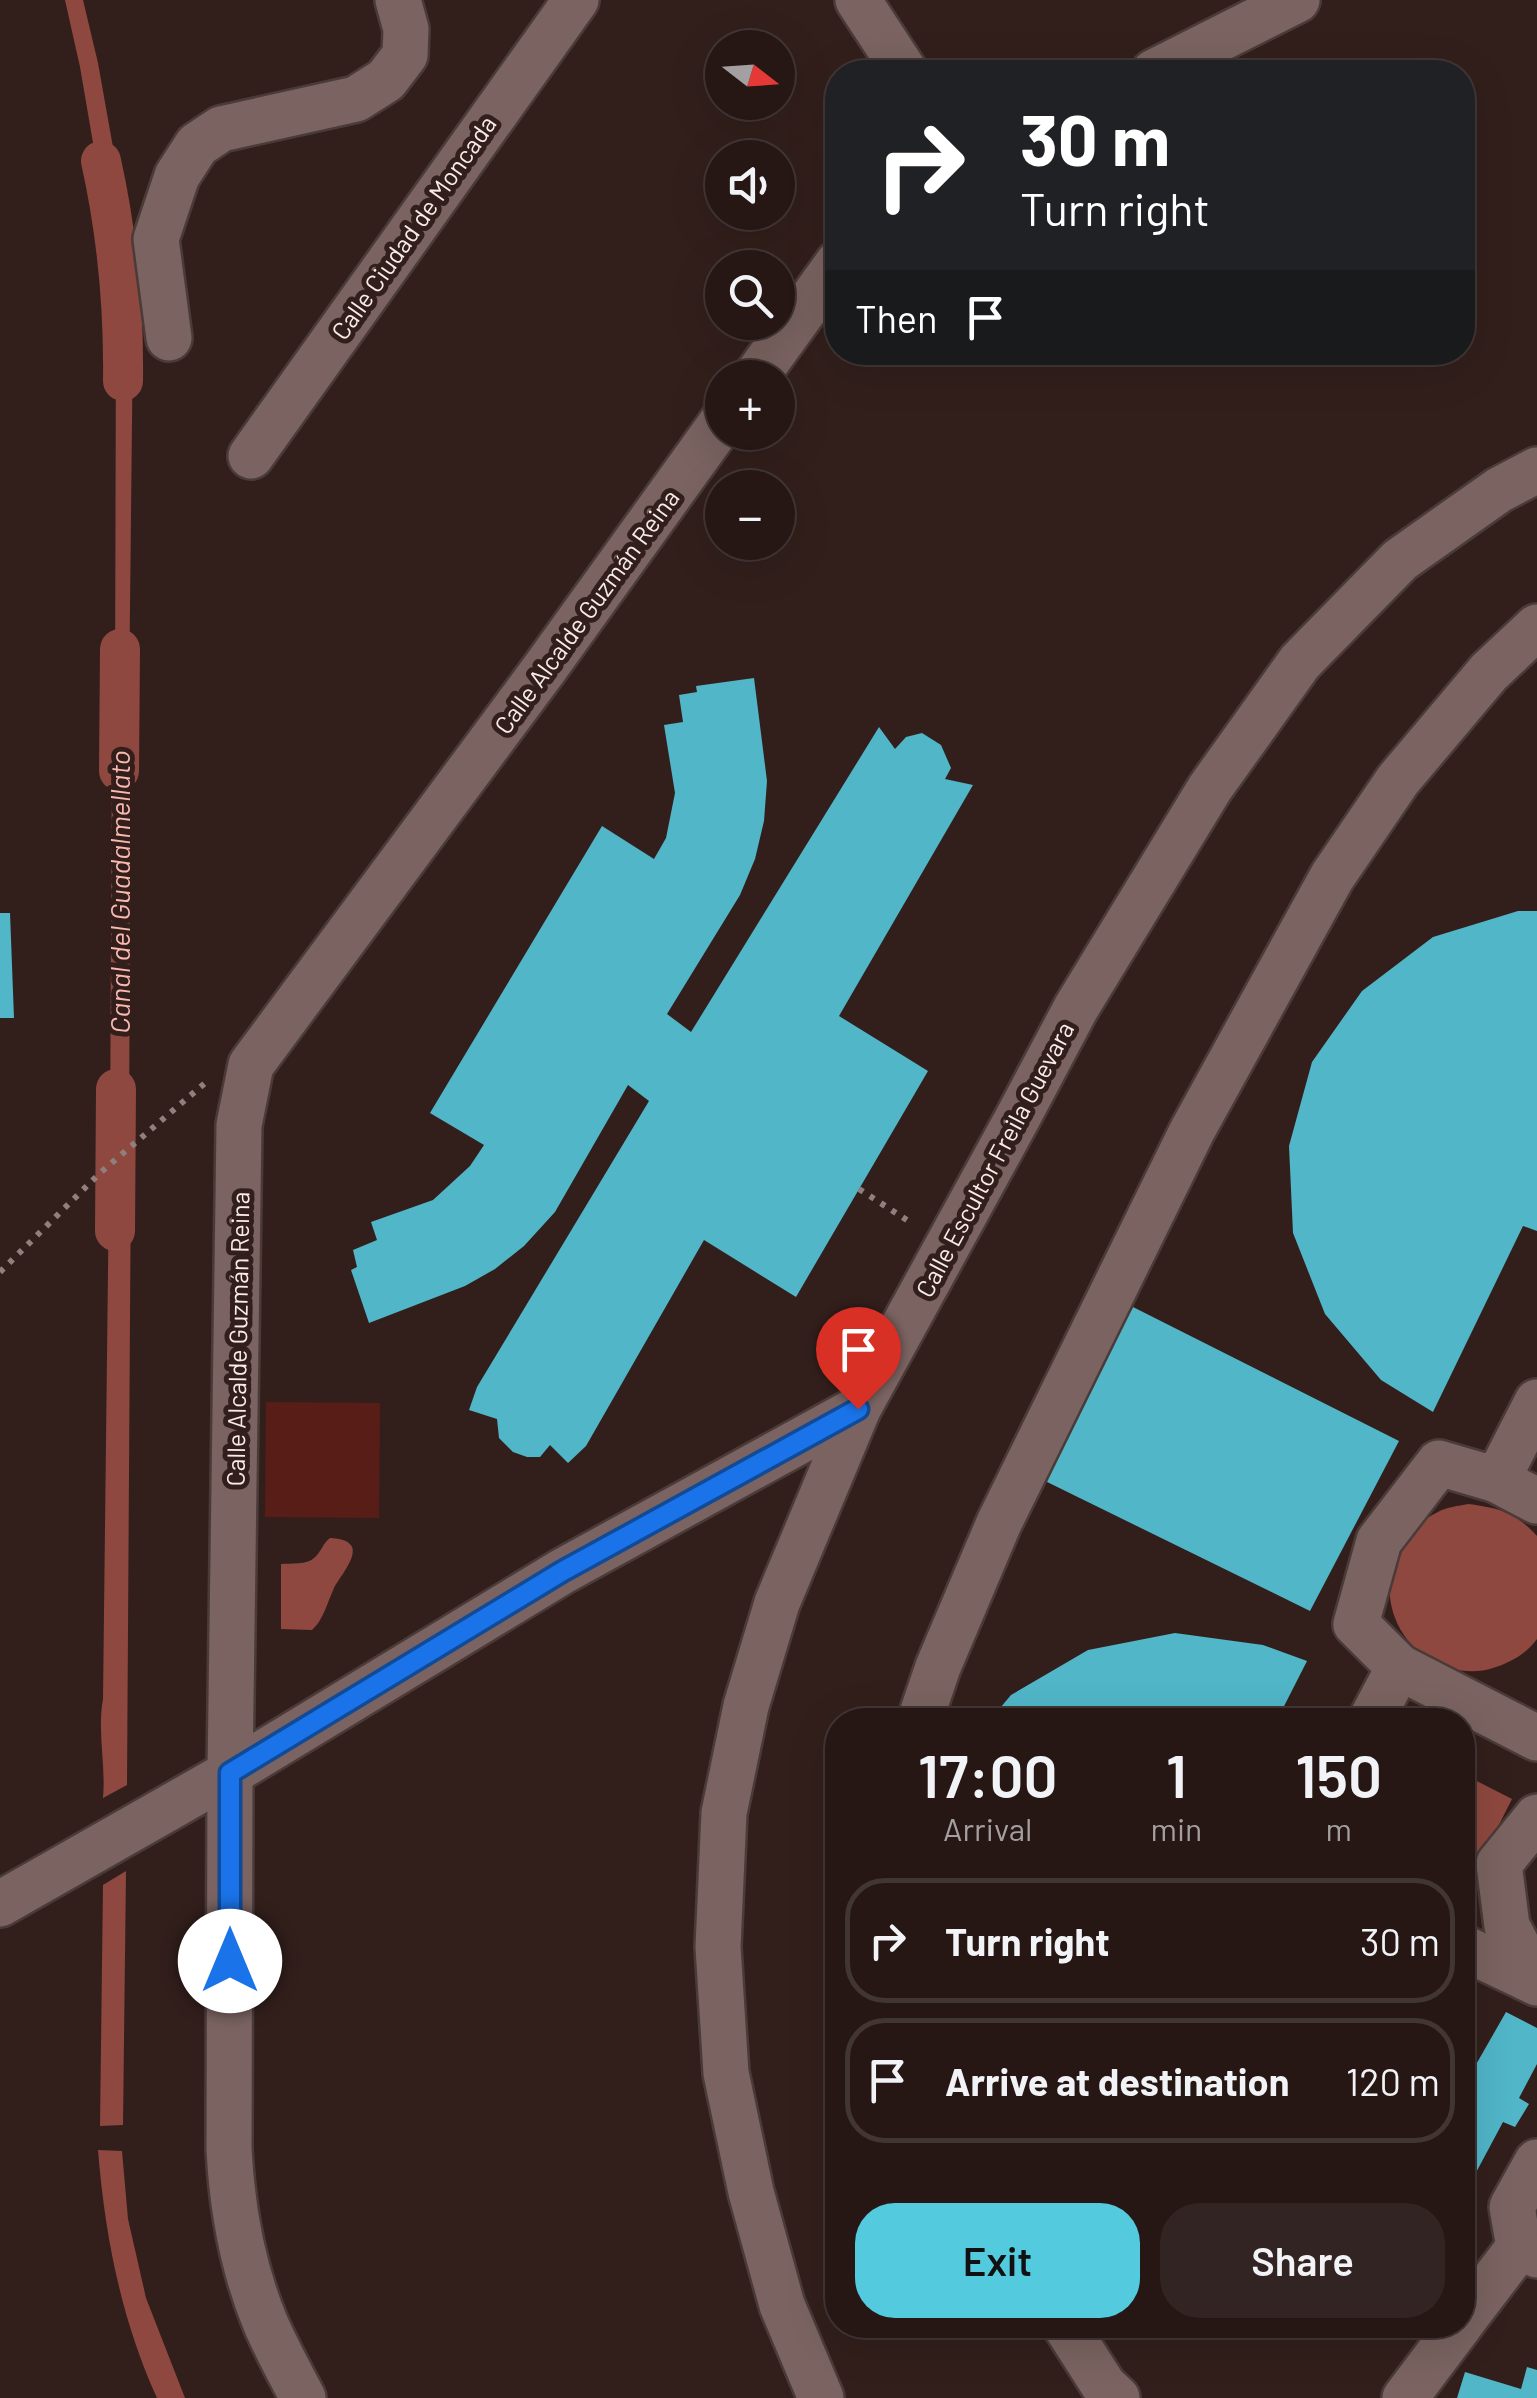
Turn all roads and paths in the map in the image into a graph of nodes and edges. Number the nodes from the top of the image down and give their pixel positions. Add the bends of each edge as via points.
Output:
1 (398, 0) edge
2 (576, 0) edge
3 (858, 0) edge
4 (1298, 0) edge
5 (897, 60) edge
6 (1178, 60) edge
7 (825, 281) edge
8 (168, 338) dead end
9 (768, 360) edge
10 (705, 446) edge
11 (251, 456) dead end
12 (1537, 470) edge
13 (1537, 627) edge
14 (251, 1065) junction
15 (859, 1189) dead end
16 (948, 1246) junction
17 (0, 1272) edge
18 (1537, 1402) edge
19 (858, 1409) junction
20 (1497, 1480) junction
21 (1537, 1501) edge
22 (1399, 1667) junction
23 (924, 1708) edge
24 (1377, 1708) edge
25 (1537, 1738) edge
26 (230, 1773) junction
27 (1537, 1818) edge
28 (0, 1904) edge
29 (1475, 1953) edge
30 (1536, 1982) edge
31 (1537, 2162) edge
32 (1528, 2251) edge
33 (1475, 2310) edge
34 (1073, 2338) edge
35 (1451, 2338) edge
36 (302, 2398) edge
37 (821, 2398) edge
38 (1117, 2398) edge
39 (1406, 2398) edge

1 - 8 street via 405,55 386,80 356,99 221,129 197,145 177,176 156,239
2 - 11 street, Calle Ciudad de Moncada
3 - 5 street
4 - 6 street
7 - 9 street
10 - 14 street, Calle Alcalde Guzmán Reina
12 - 16 street, Calle Escultor Freila Guevara via 1400,560 1300,662 1210,788 1076,1008
13 - 23 street via 1398,780 1332,876 1192,1130 999,1523
14 - 17 path via 194,1090
14 - 26 street, Calle Alcalde Guzmán Reina via 239,1125
15 - 16 path
16 - 19 street, Calle Escultor Freila Guevara
18 - 20 street
19 - 26 street via 563,1571
19 - 37 street, Calle Escultor Freila Guevara via 777,1603 746,1706 724,1813 718,1947 726,2073 751,2192 782,2306
20 - 21 street
20 - 22 street via 1439,1463 1379,1541 1356,1624
22 - 24 street
22 - 25 street
26 - 28 street
26 - 36 street, Calle Alcalde Guzmán Reina via 232,2198 264,2320
27 - 30 street via 1499,1864 1508,1926
29 - 30 street
31 - 32 street via 1512,2207
32 - 33 street
34 - 38 street
35 - 39 street

